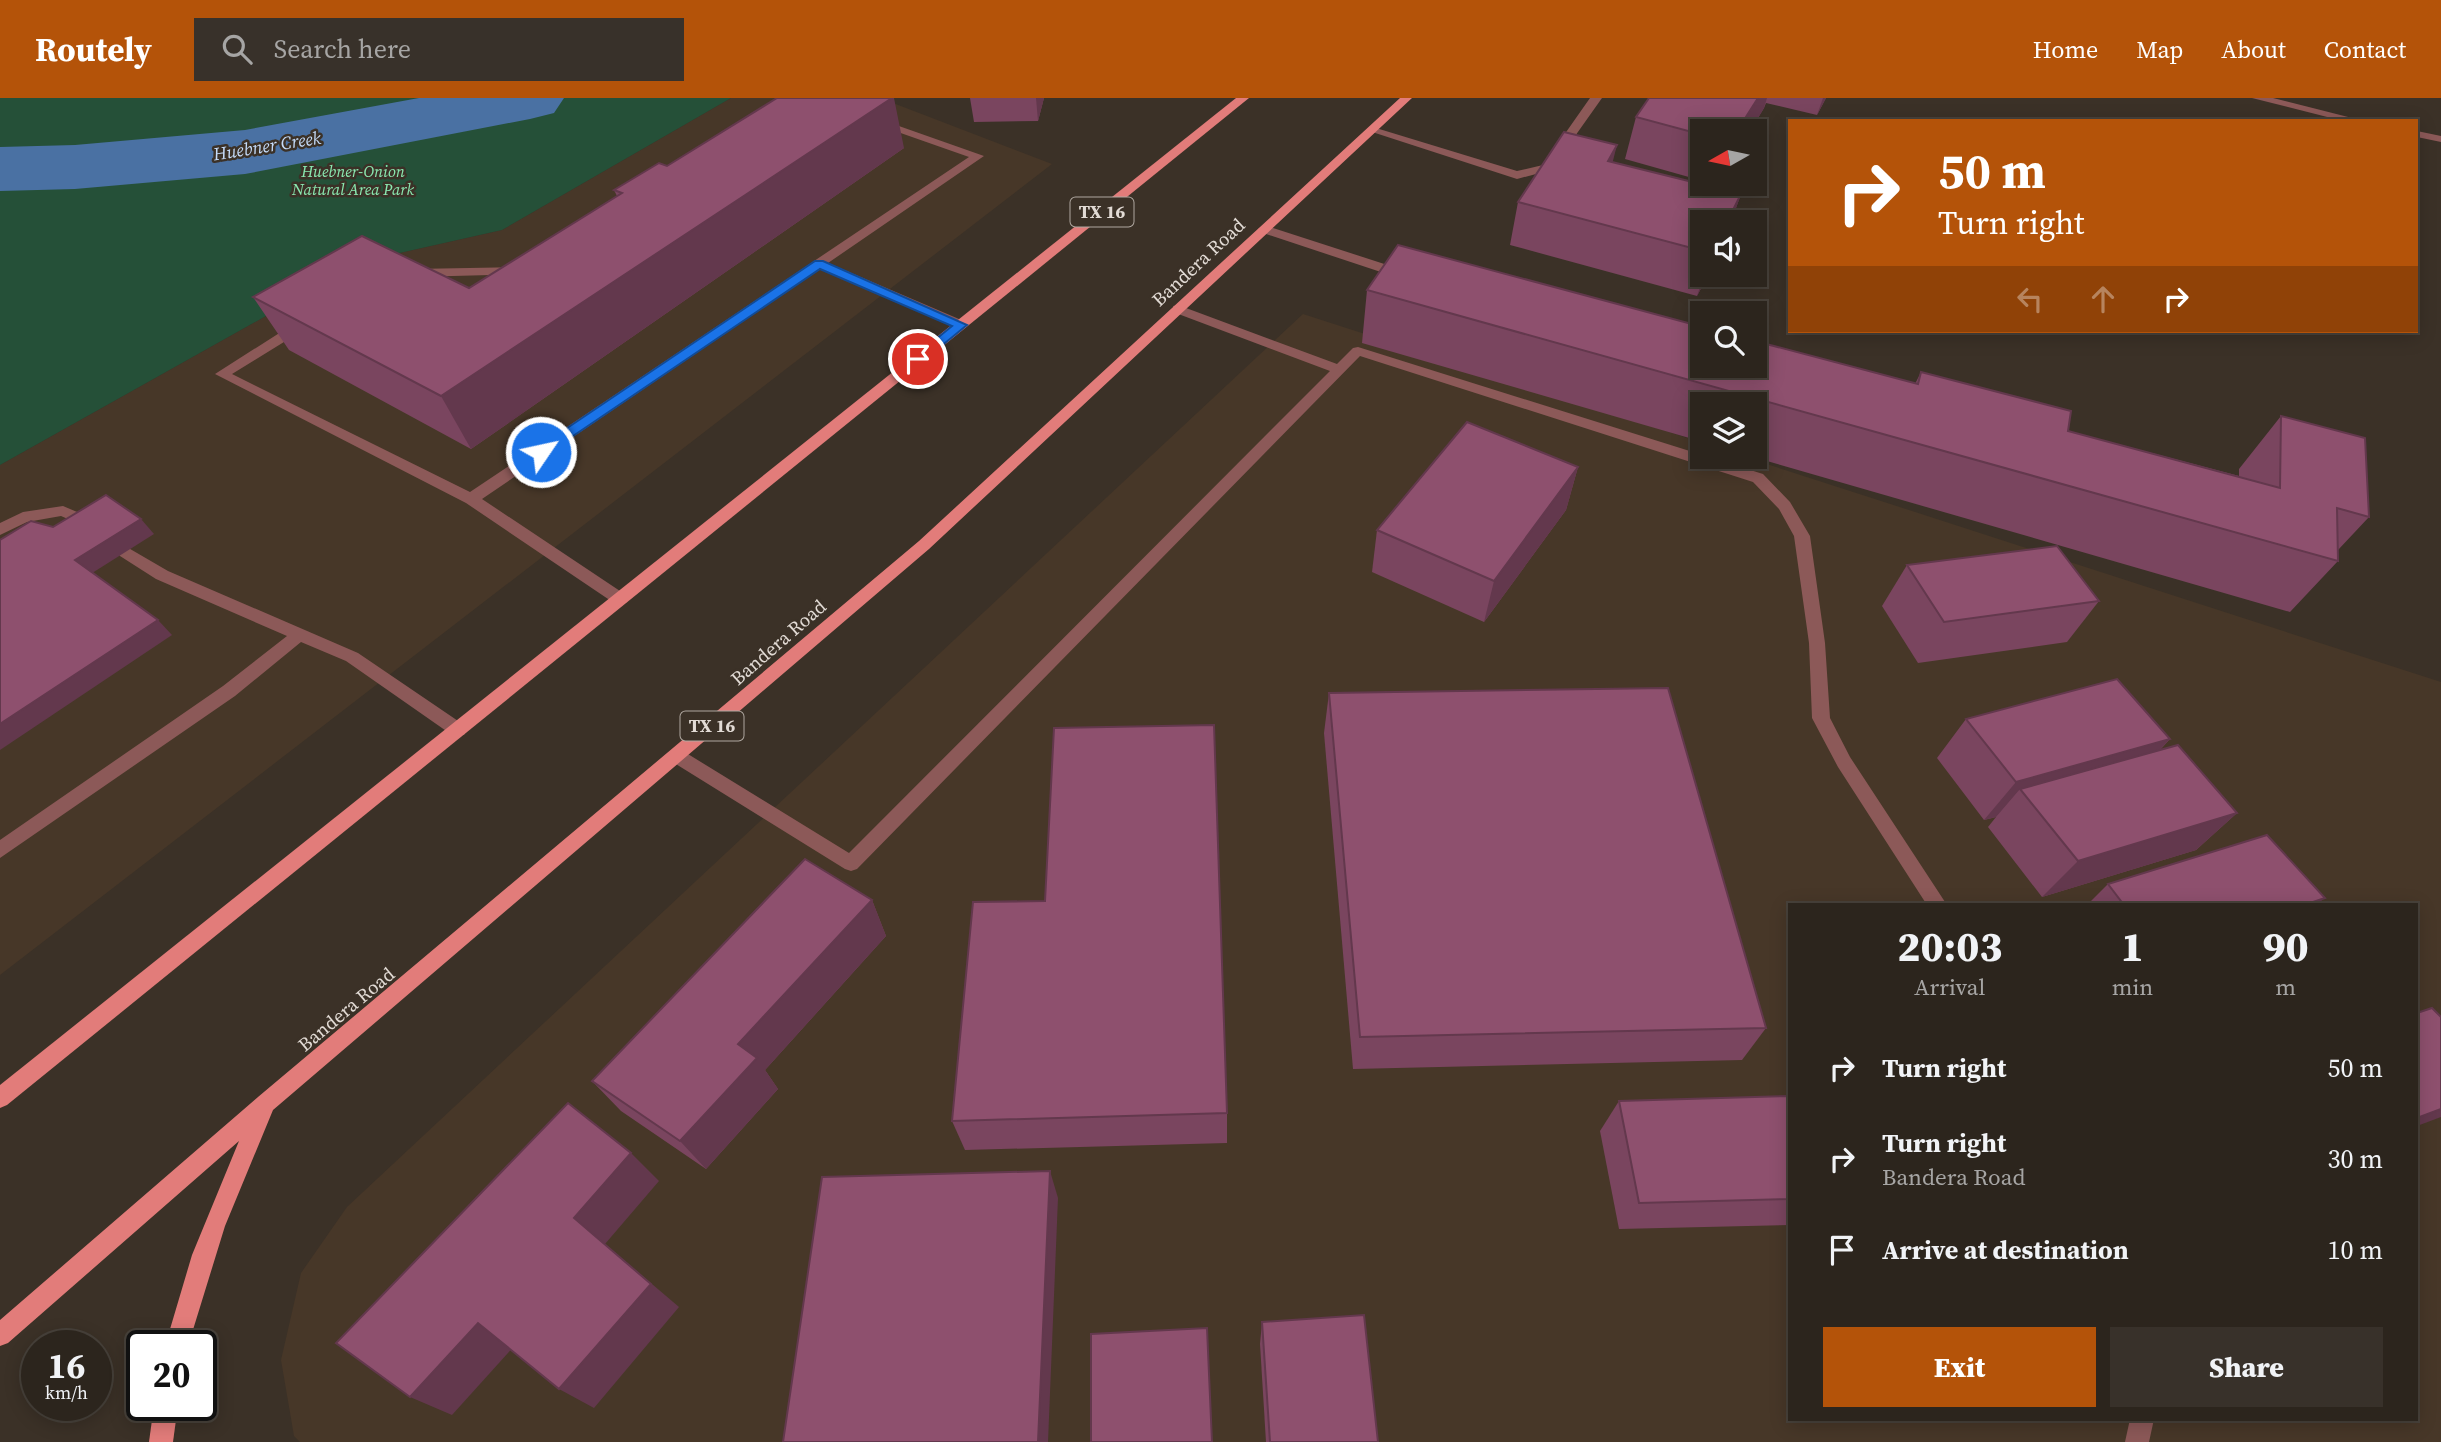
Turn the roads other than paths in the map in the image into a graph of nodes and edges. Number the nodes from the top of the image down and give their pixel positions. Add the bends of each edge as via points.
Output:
1 (1243, 98) edge
2 (1406, 98) edge
3 (1596, 98) edge
4 (2258, 98) edge
5 (2326, 98) edge
6 (2323, 113) junction
7 (862, 116) edge
8 (2350, 119) edge
9 (1372, 130) junction
10 (2418, 134) edge
11 (2441, 139) edge
12 (1264, 229) junction
13 (537, 263) edge
14 (819, 264) junction
15 (400, 273) edge
16 (1419, 280) edge
17 (1178, 309) junction
18 (316, 316) edge
19 (961, 325) junction
20 (1339, 370) junction
21 (471, 499) junction
22 (94, 526) edge
23 (0, 530) edge
24 (125, 552) dead end
25 (620, 599) junction
26 (300, 634) junction
27 (458, 730) junction
28 (677, 756) junction
29 (0, 850) edge
30 (1937, 903) edge
31 (0, 1098) edge
32 (265, 1104) junction
33 (180, 1330) edge
34 (0, 1335) edge
35 (164, 1421) edge
36 (2142, 1421) edge
37 (162, 1442) edge
38 (2137, 1442) edge

1 - 19 main road, TX 16
2 - 9 main road, Bandera Road / TX 16
3 - 9 street via 1547,169 1517,175
4 - 6 street
5 - 6 street
6 - 8 street
7 - 14 street via 978,156
9 - 12 main road, Bandera Road / TX 16
10 - 11 street
12 - 16 street
12 - 17 main road, Bandera Road / TX 16
13 - 15 street via 525,271
14 - 19 street
14 - 21 street
17 - 20 street
17 - 28 main road, Bandera Road / TX 16 via 924,545
18 - 21 street via 222,374
19 - 25 main road, TX 16
20 - 28 street via 851,863
20 - 30 street via 1358,351 1758,478 1785,506 1802,536 1817,643 1821,718 1844,762
21 - 25 street
22 - 23 street via 63,511 23,517
24 - 26 street via 162,575
25 - 27 main road, TX 16
26 - 27 street via 352,657
26 - 29 street via 229,691
27 - 31 main road, TX 16
28 - 32 main road, Bandera Road / TX 16
32 - 33 main road via 226,1191
32 - 34 main road, Bandera Road / TX 16
35 - 37 main road
36 - 38 street

